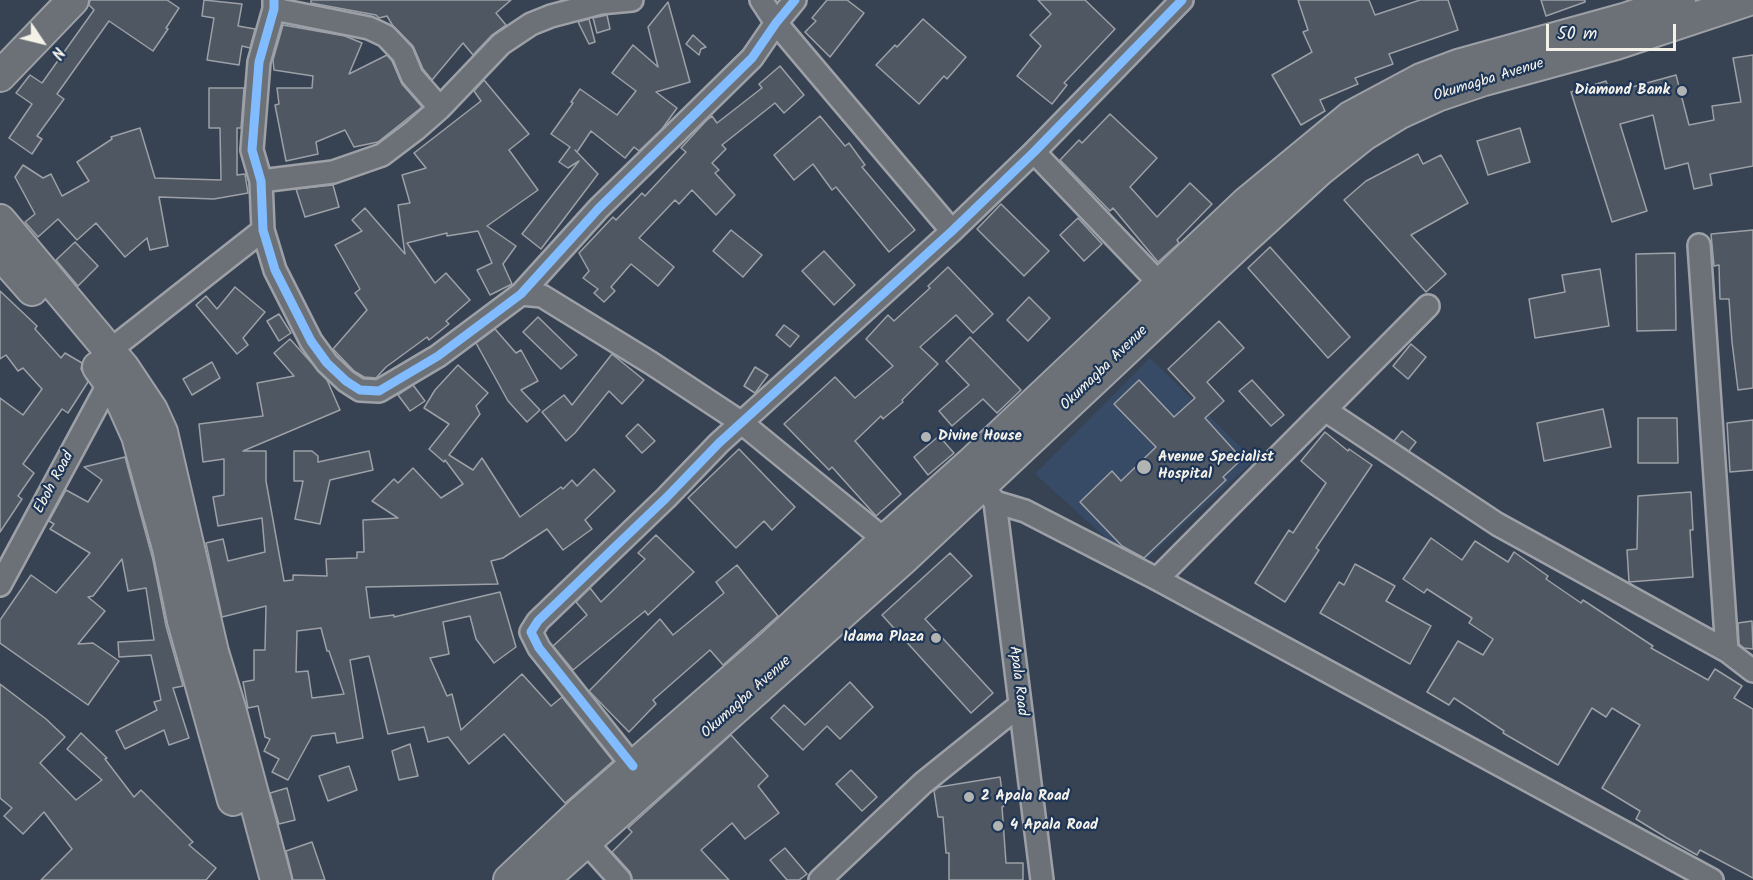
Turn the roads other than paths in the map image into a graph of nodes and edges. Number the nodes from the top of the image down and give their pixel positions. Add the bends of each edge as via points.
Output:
1 (45, 0) edge
2 (73, 0) edge
3 (632, 0) edge
4 (761, 0) edge
5 (795, 0) edge
6 (1182, 0) edge
7 (1680, 0) edge
8 (1749, 0) edge
9 (274, 5) edge
10 (776, 23) junction
11 (0, 46) edge
12 (0, 76) edge
13 (440, 108) junction
14 (1034, 152) junction
15 (261, 181) junction
16 (0, 220) edge
17 (263, 230) junction
18 (952, 231) junction
19 (1699, 245) dead end
20 (0, 254) edge
21 (1161, 285) junction
22 (521, 294) junction
23 (1428, 306) dead end
24 (108, 351) junction
25 (110, 381) junction
26 (1325, 410) junction
27 (742, 423) junction
28 (983, 483) junction
29 (885, 540) junction
30 (1156, 579) junction
31 (0, 585) edge
32 (1727, 651) junction
33 (1753, 671) edge
34 (1020, 705) junction
35 (633, 766) junction
36 (586, 842) junction
37 (255, 880) edge
38 (276, 880) edge
39 (509, 880) edge
40 (543, 880) edge
41 (620, 880) edge
42 (820, 880) edge
43 (1042, 880) edge
44 (1712, 880) edge

1 - 11 main road
2 - 12 main road
3 - 13 street via 600,3 531,24 501,44
4 - 10 street
5 - 10 street
6 - 14 street
7 - 21 main road, Okumagba Avenue via 1458,65 1421,79 1350,117 1247,202
8 - 28 main road, Okumagba Avenue via 1437,96 1364,135 1320,170
9 - 13 street via 369,28 386,36 403,54 412,76
9 - 15 street via 259,62 252,150
10 - 18 street
10 - 22 street via 752,58 599,208
13 - 15 street via 382,154 333,172
14 - 18 street
14 - 21 street
15 - 17 street
16 - 24 main road
17 - 22 street via 275,270 310,341 327,363 360,390 380,391 389,386 438,356
17 - 24 street
18 - 27 street
19 - 32 street
20 - 25 main road
21 - 28 main road, Okumagba Avenue
22 - 27 street via 542,296
23 - 26 street
24 - 38 main road via 140,391 162,432 213,652
25 - 31 street, Eboh Road
25 - 37 main road via 137,436 168,548 183,621
26 - 30 street
26 - 32 street via 1497,524
27 - 29 street
27 - 35 street via 531,632 539,648
28 - 29 main road, Okumagba Avenue
28 - 30 street via 1024,511
28 - 34 street, Apala Road
28 - 36 main road, Okumagba Avenue
29 - 35 main road, Okumagba Avenue
30 - 44 street
32 - 33 street
34 - 42 street via 923,783
34 - 43 street, Apala Road
35 - 39 main road, Okumagba Avenue
36 - 40 main road, Okumagba Avenue
36 - 41 street

